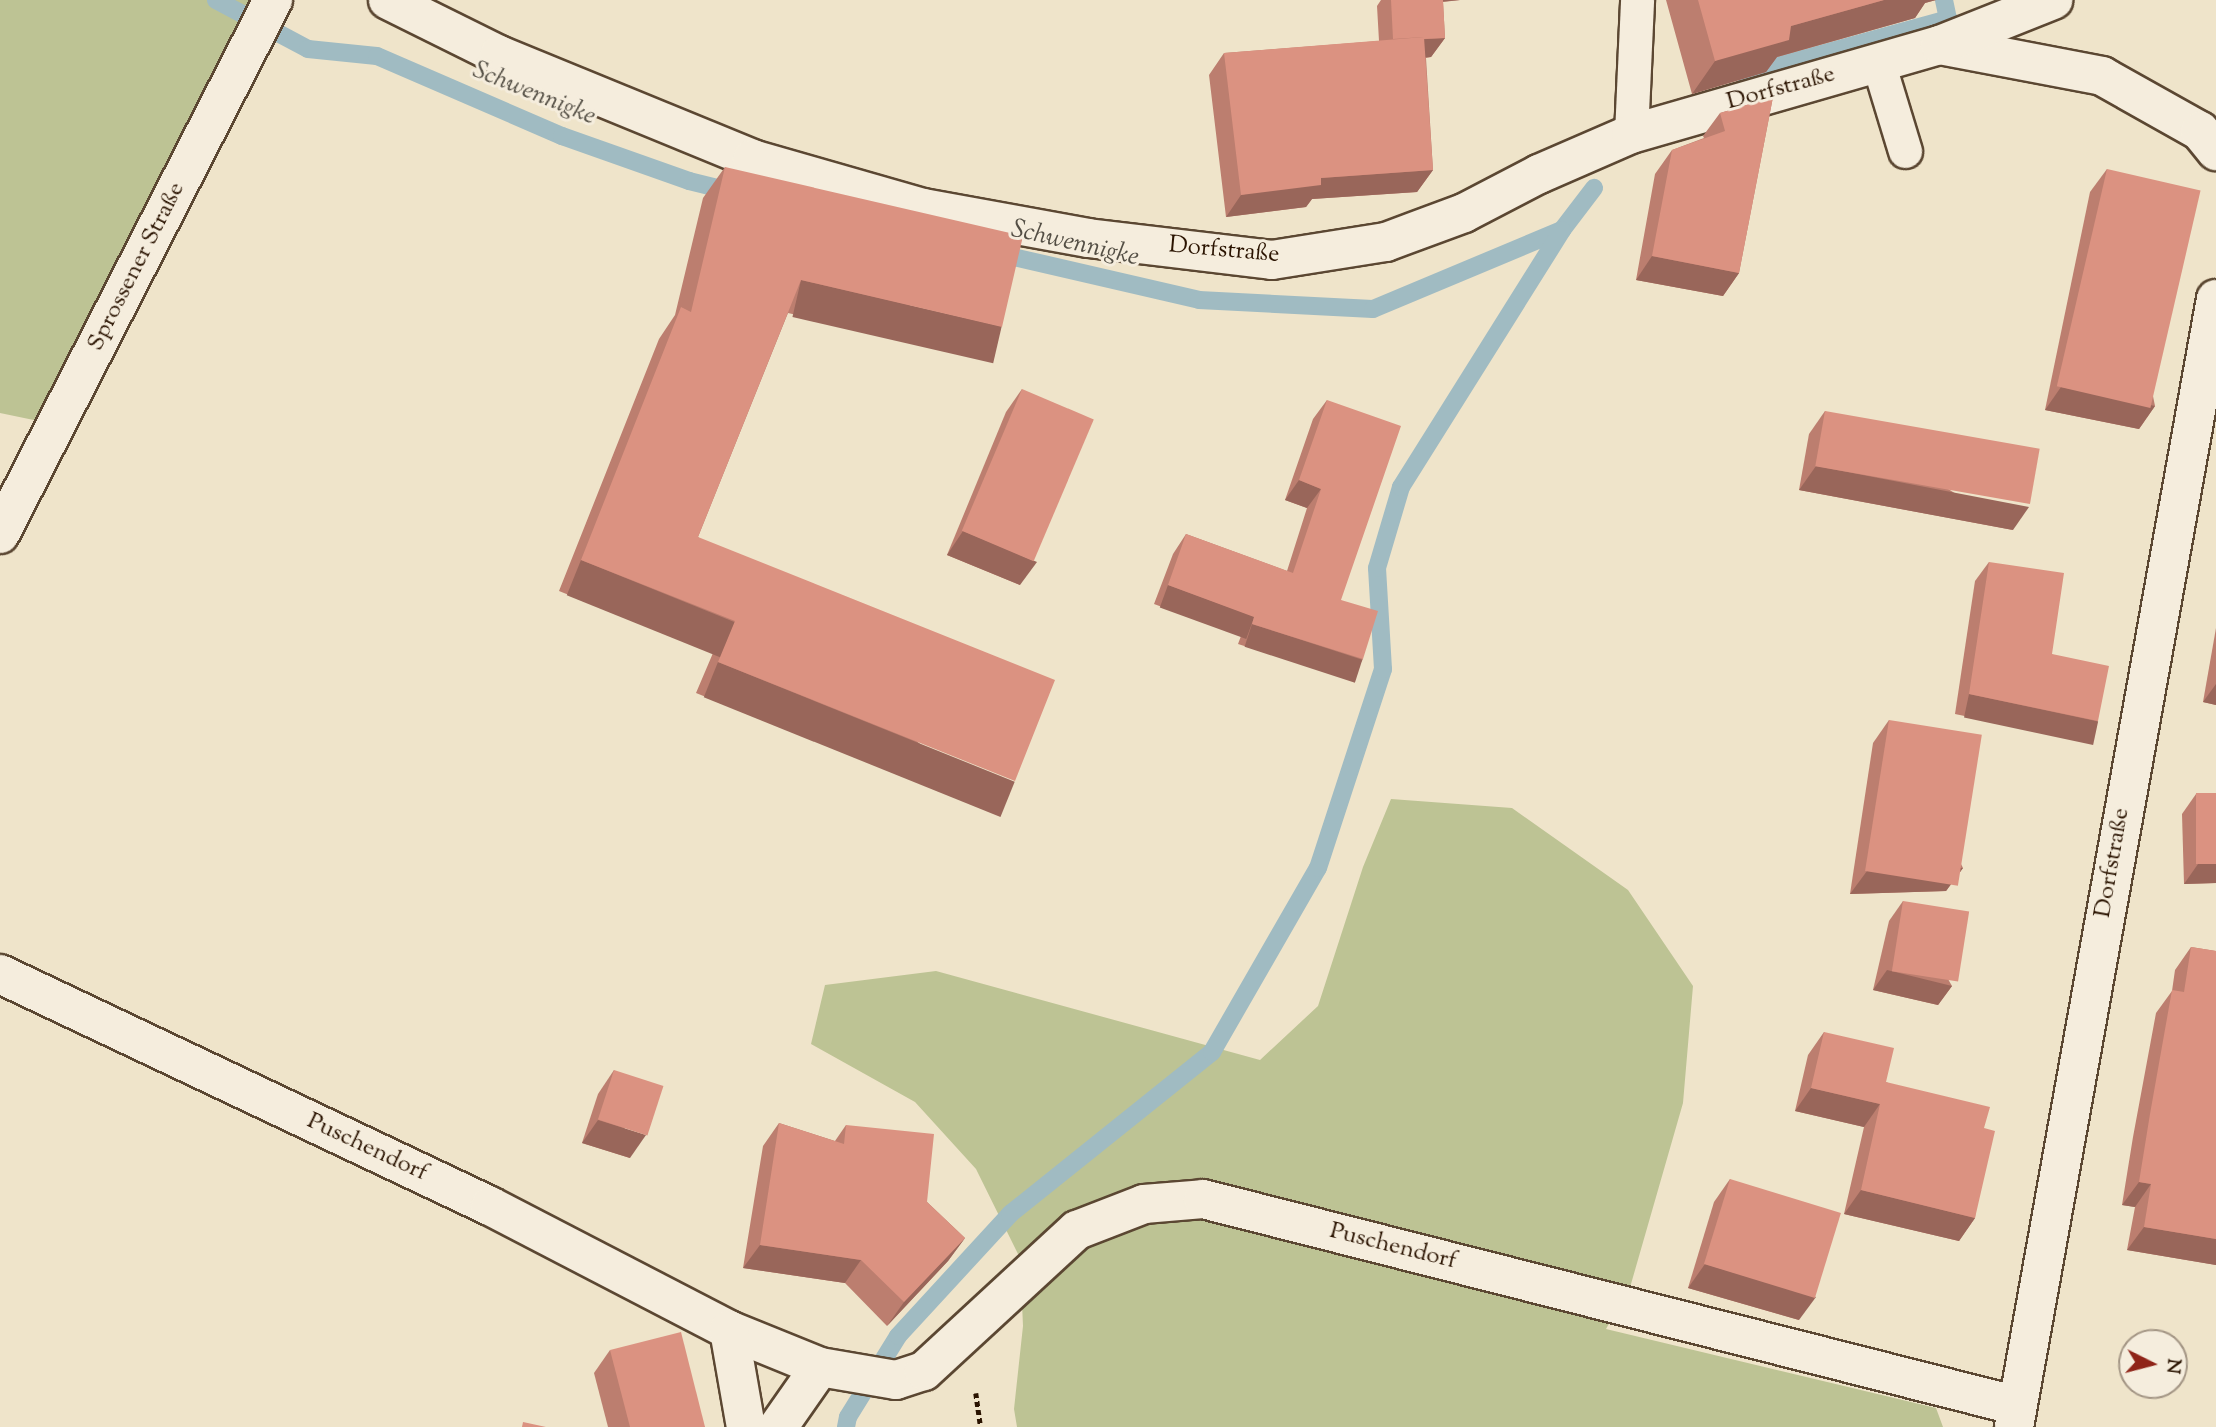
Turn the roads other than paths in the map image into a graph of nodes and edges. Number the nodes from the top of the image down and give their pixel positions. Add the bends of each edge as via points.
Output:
1 (273, 0) edge
2 (388, 0) edge
3 (1637, 0) edge
4 (2053, 0) edge
5 (1940, 45) junction
6 (1878, 62) junction
7 (1632, 134) junction
8 (2216, 151) edge
9 (1905, 152) dead end
10 (2216, 299) edge
11 (0, 534) edge
12 (0, 974) edge
13 (729, 1330) junction
14 (835, 1370) junction
15 (2014, 1416) edge
16 (746, 1427) edge
17 (778, 1427) edge

1 - 11 street, Sprossener Straße
2 - 7 street, Dorfstraße via 499,55 765,162 923,208 1088,238 1272,260 1386,242 1464,213
3 - 7 lane
4 - 5 street, Dorfstraße
5 - 6 street, Dorfstraße
5 - 8 street, Dorfstraße via 2102,76 2200,131
6 - 7 street, Dorfstraße
6 - 9 lane
10 - 15 street, Dorfstraße
12 - 13 street, Puschendorf via 490,1206
13 - 14 street, Puschendorf
13 - 16 street
14 - 15 street, Puschendorf via 896,1380 924,1371 1077,1230 1144,1203 1203,1199
14 - 17 street

